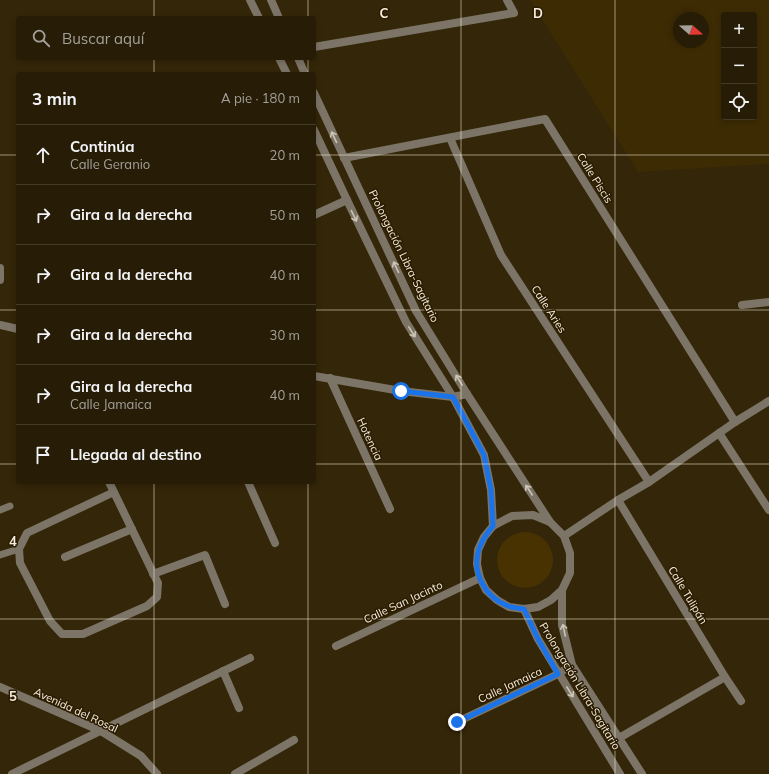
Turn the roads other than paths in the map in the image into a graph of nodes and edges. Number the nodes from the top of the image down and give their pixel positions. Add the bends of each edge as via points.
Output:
1 (250, 0) edge
2 (271, 0) edge
3 (507, 0) edge
4 (258, 16) edge
5 (279, 16) edge
6 (316, 46) edge
7 (280, 60) edge
8 (299, 60) edge
9 (287, 72) edge
10 (304, 72) edge
11 (316, 97) edge
12 (316, 134) edge
13 (450, 138) junction
14 (344, 158) junction
15 (347, 200) junction
16 (316, 214) edge
17 (0, 268) edge
18 (0, 280) edge
19 (769, 302) edge
20 (742, 305) dead end
21 (0, 325) edge
22 (16, 329) edge
23 (316, 376) edge
24 (330, 378) junction
25 (467, 394) junction
26 (453, 397) junction
27 (769, 401) edge
28 (735, 422) junction
29 (719, 433) junction
30 (649, 482) junction
31 (110, 484) edge
32 (249, 484) edge
33 (114, 492) junction
34 (618, 500) junction
35 (10, 506) dead end
36 (390, 509) dead end
37 (0, 510) edge
38 (769, 510) edge
39 (550, 522) junction
40 (493, 526) junction
41 (132, 529) junction
42 (564, 536) junction
43 (275, 543) dead end
44 (19, 549) junction
45 (0, 555) edge
46 (65, 557) dead end
47 (154, 574) junction
48 (480, 578) junction
49 (562, 590) junction
50 (224, 604) dead end
51 (524, 609) junction
52 (336, 646) dead end
53 (250, 658) dead end
54 (572, 665) junction
55 (223, 671) junction
56 (558, 674) junction
57 (725, 677) junction
58 (0, 687) edge
59 (741, 701) dead end
60 (239, 708) dead end
61 (457, 722) dead end
62 (101, 731) junction
63 (619, 738) junction
64 (294, 740) dead end
65 (12, 774) edge
66 (157, 774) edge
67 (235, 774) edge
68 (620, 774) edge
69 (642, 774) edge

1 - 4 street
2 - 5 street
3 - 6 street via 514,12
7 - 9 street
8 - 10 street
14 -> 11 street, Prolongación Libra-Sagitario
12 - 15 street
13 - 14 street, Calle Piscis
13 - 28 street, Calle Piscis via 545,119
13 - 30 street, Calle Aries via 501,255
25 -> 14 street, Prolongación Libra-Sagitario via 416,311
15 - 16 street
15 -> 26 street via 406,322
17 - 18 street
19 - 20 street
21 - 22 street
23 - 24 street
24 - 26 street via 401,391
24 - 36 street, Hotencia
25 - 26 street
39 -> 25 street, Prolongación Libra-Sagitario
26 - 40 street via 484,455 491,490
27 - 28 street
28 - 29 street
29 - 30 street
29 - 38 street
30 - 34 street
31 - 33 street
32 - 43 street
33 - 41 street
33 - 44 street via 27,533
34 - 42 street
34 - 57 street, Calle Tulipán
35 - 37 lane
39 - 40 street via 533,515 512,516
39 - 42 street
40 - 48 street via 478,550
41 - 46 street
41 - 47 street
42 - 49 street via 570,554 570,573
44 - 45 lane
44 - 47 street via 20,563 50,621 62,634 84,634 147,606 157,597 158,583
47 - 50 street via 205,555
48 - 51 street via 486,590 497,600 509,607
48 - 52 street, Calle San Jacinto
49 - 51 street via 538,607
54 -> 49 street, Prolongación Libra-Sagitario via 562,625
51 - 56 street, Prolongación Libra-Sagitario
53 - 55 street
54 - 56 street, Calle Jamaica
54 - 63 street, Prolongación Libra-Sagitario
55 - 60 street
55 - 62 street
56 - 61 street, Calle Jamaica
56 -> 68 street, Prolongación Libra-Sagitario
57 - 59 street, Calle Tulipán
57 - 63 street
58 - 62 street, Avenida del Rosal
62 - 65 street
62 - 66 street, Avenida del Rosal via 141,756
63 - 69 street, Prolongación Libra-Sagitario
64 - 67 street

